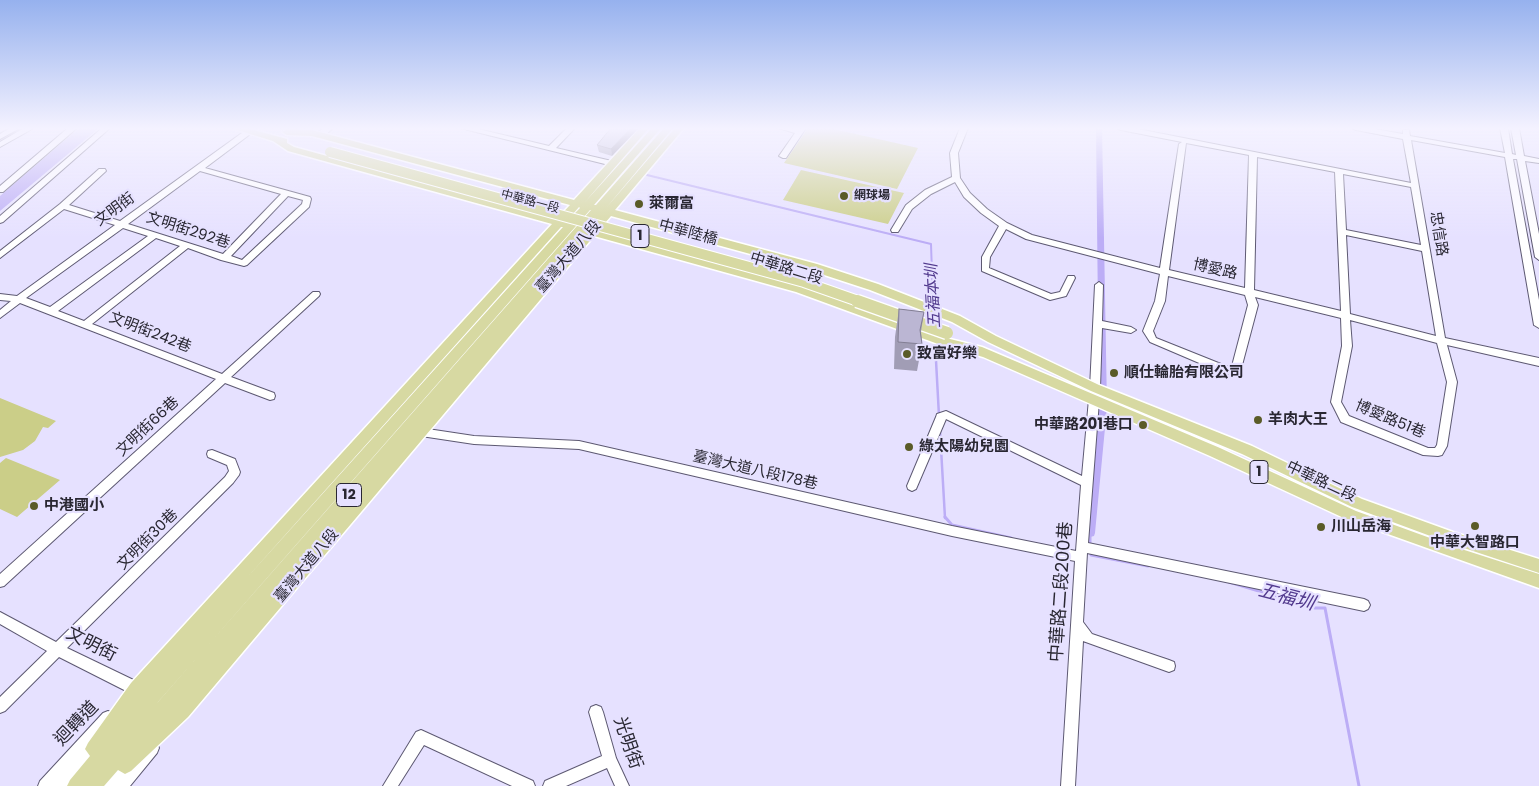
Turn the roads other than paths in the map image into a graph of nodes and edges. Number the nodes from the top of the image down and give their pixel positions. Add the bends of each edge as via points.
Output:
1 (613, 164) edge
2 (30, 165) edge
3 (64, 165) edge
4 (206, 165) edge
5 (348, 165) edge
6 (389, 165) edge
7 (436, 165) edge
8 (628, 165) edge
9 (634, 165) edge
10 (640, 165) edge
11 (955, 165) edge
12 (1179, 165) edge
13 (1253, 165) edge
14 (1307, 165) edge
15 (1412, 165) edge
16 (1510, 165) edge
17 (1522, 165) edge
18 (200, 169) junction
19 (1339, 171) junction
20 (102, 172) dead end
21 (956, 178) junction
22 (1416, 186) junction
23 (0, 190) edge
24 (286, 193) junction
25 (63, 206) junction
26 (593, 208) junction
27 (0, 220) edge
28 (124, 225) junction
29 (1004, 225) junction
30 (576, 227) junction
31 (895, 230) dead end
32 (1342, 232) junction
33 (154, 235) junction
34 (188, 245) junction
35 (1426, 249) junction
36 (0, 255) edge
37 (1539, 257) edge
38 (224, 258) junction
39 (1164, 272) junction
40 (1070, 278) dead end
41 (1099, 285) dead end
42 (1249, 292) junction
43 (316, 294) dead end
44 (0, 297) edge
45 (19, 299) junction
46 (51, 311) junction
47 (0, 315) edge
48 (1348, 316) junction
49 (86, 324) junction
50 (1099, 324) junction
51 (1539, 325) edge
52 (949, 330) junction
53 (1131, 330) dead end
54 (992, 339) junction
55 (1441, 340) junction
56 (984, 353) junction
57 (1539, 362) edge
58 (224, 377) junction
59 (1094, 394) junction
60 (270, 396) dead end
61 (421, 432) junction
62 (1438, 452) joint
63 (212, 454) dead end
64 (1087, 483) junction
65 (912, 486) dead end
66 (1082, 552) junction
67 (1539, 566) edge
68 (1539, 581) edge
69 (0, 582) edge
70 (1364, 605) dead end
71 (0, 618) edge
72 (1077, 623) junction
73 (58, 650) junction
74 (1168, 666) dead end
75 (160, 700) junction
76 (0, 706) edge
77 (596, 712) dead end
78 (109, 757) junction
79 (610, 760) junction
80 (44, 786) edge
81 (61, 786) edge
82 (76, 786) edge
83 (92, 786) edge
84 (107, 786) edge
85 (121, 786) edge
86 (390, 786) edge
87 (528, 786) edge
88 (550, 786) edge
89 (622, 786) edge
90 (1068, 786) edge

1 - 26 main road, 臺灣大道八段 / 12
2 - 23 street
3 - 27 street
4 - 18 street, 文明街
5 - 30 main road, 中華路一段 / 1
6 - 52 main road, 中華陸橋 / 1, bridge via 804,282
7 - 26 main road, 中華路一段 / 1
8 - 26 main road, 臺灣大道八段 / 12
9 - 26 main road, 臺灣大道八段 / 12
10 - 26 main road, 臺灣大道八段 / 12
11 - 21 street
12 - 39 street
13 - 42 street
14 - 19 street
15 - 22 street, 忠信路
16 - 51 street
17 - 37 street
18 - 24 street
18 - 28 street, 文明街
19 - 22 street
19 - 32 street, 博愛路51巷
20 - 25 street
21 - 29 street, 博愛路 via 967,195
21 - 31 street via 928,192 909,207
22 - 35 street, 忠信路
24 - 38 street
24 - 38 street, 文明街292巷 via 307,199 306,205 244,263
25 - 28 street, 文明街292巷
25 - 36 street
26 - 30 main road, 臺灣大道八段 / 12
26 - 30 main road, 臺灣大道八段 / 12
26 - 54 main road, 中華路二段 / 1 via 852,280 956,319
28 - 33 street, 文明街292巷
28 - 45 street, 文明街
29 - 39 street, 博愛路 via 1029,236
29 - 40 street via 986,258 985,269 1050,297 1063,294
30 - 56 main road, 中華路二段 / 1 via 800,289
30 - 61 main road, 臺灣大道八段 / 12
30 - 75 main road, 臺灣大道八段 / 12
30 - 75 main road, 臺灣大道八段 / 12
32 - 35 street
32 - 48 street, 博愛路51巷
33 - 34 street, 文明街292巷
33 - 46 street
34 - 38 street, 文明街292巷
34 - 49 street
35 - 55 street, 忠信路
39 - 42 street, 博愛路
39 - 42 street via 1160,301 1148,331 1153,340 1225,370 1236,369 1253,305
41 - 50 street, 中華路二段200巷
42 - 48 street, 博愛路
43 - 58 street, 文明街66巷
44 - 45 street, 文明街242巷
45 - 46 street, 文明街242巷
45 - 47 street, 文明街
46 - 49 street, 文明街242巷
48 - 55 street, 博愛路
48 - 62 street, 博愛路51巷 via 1347,346 1336,402 1345,419 1427,452
49 - 58 street, 文明街242巷
50 - 53 street
50 - 59 street, 中華路二段200巷
52 - 54 main road, 中華路二段 / 1
52 - 56 main road, 中華路二段 / 1
54 - 59 main road, 中華路二段 / 1
55 - 57 street, 博愛路
55 - 62 street, 忠信路 via 1452,382 1442,446
56 - 59 main road, 中華路二段 / 1
58 - 60 street, 文明街242巷
58 - 69 street, 文明街66巷
59 - 64 street, 中華路二段200巷
59 - 67 main road, 中華路二段 / 1 via 1247,450 1357,503
59 - 68 main road, 中華路二段 / 1 via 1351,515
61 - 66 street, 臺灣大道八段178巷 via 474,440 578,445 932,527
61 - 75 main road, 臺灣大道八段 / 12
63 - 73 street, 文明街30巷 via 231,462 235,472 229,480
64 - 65 street via 946,415 941,417
64 - 66 street, 中華路二段200巷
66 - 70 street, 臺灣大道八段178巷
66 - 72 street, 中華路二段200巷
71 - 73 street, 文明街
72 - 74 street via 1088,638
72 - 90 street, 中華路二段200巷
73 - 75 street, 文明街
73 - 76 street
75 - 78 main road, 臺灣大道八段 / 12
75 - 78 main road, 臺灣大道八段 / 12
75 - 80 street, 迴轉道
75 - 85 street
77 - 79 street, 光明街
78 - 81 street
78 - 82 main road, 12
78 - 83 main road, 12
78 - 84 street
79 - 88 street
79 - 89 street, 光明街
86 - 87 street via 421,737

